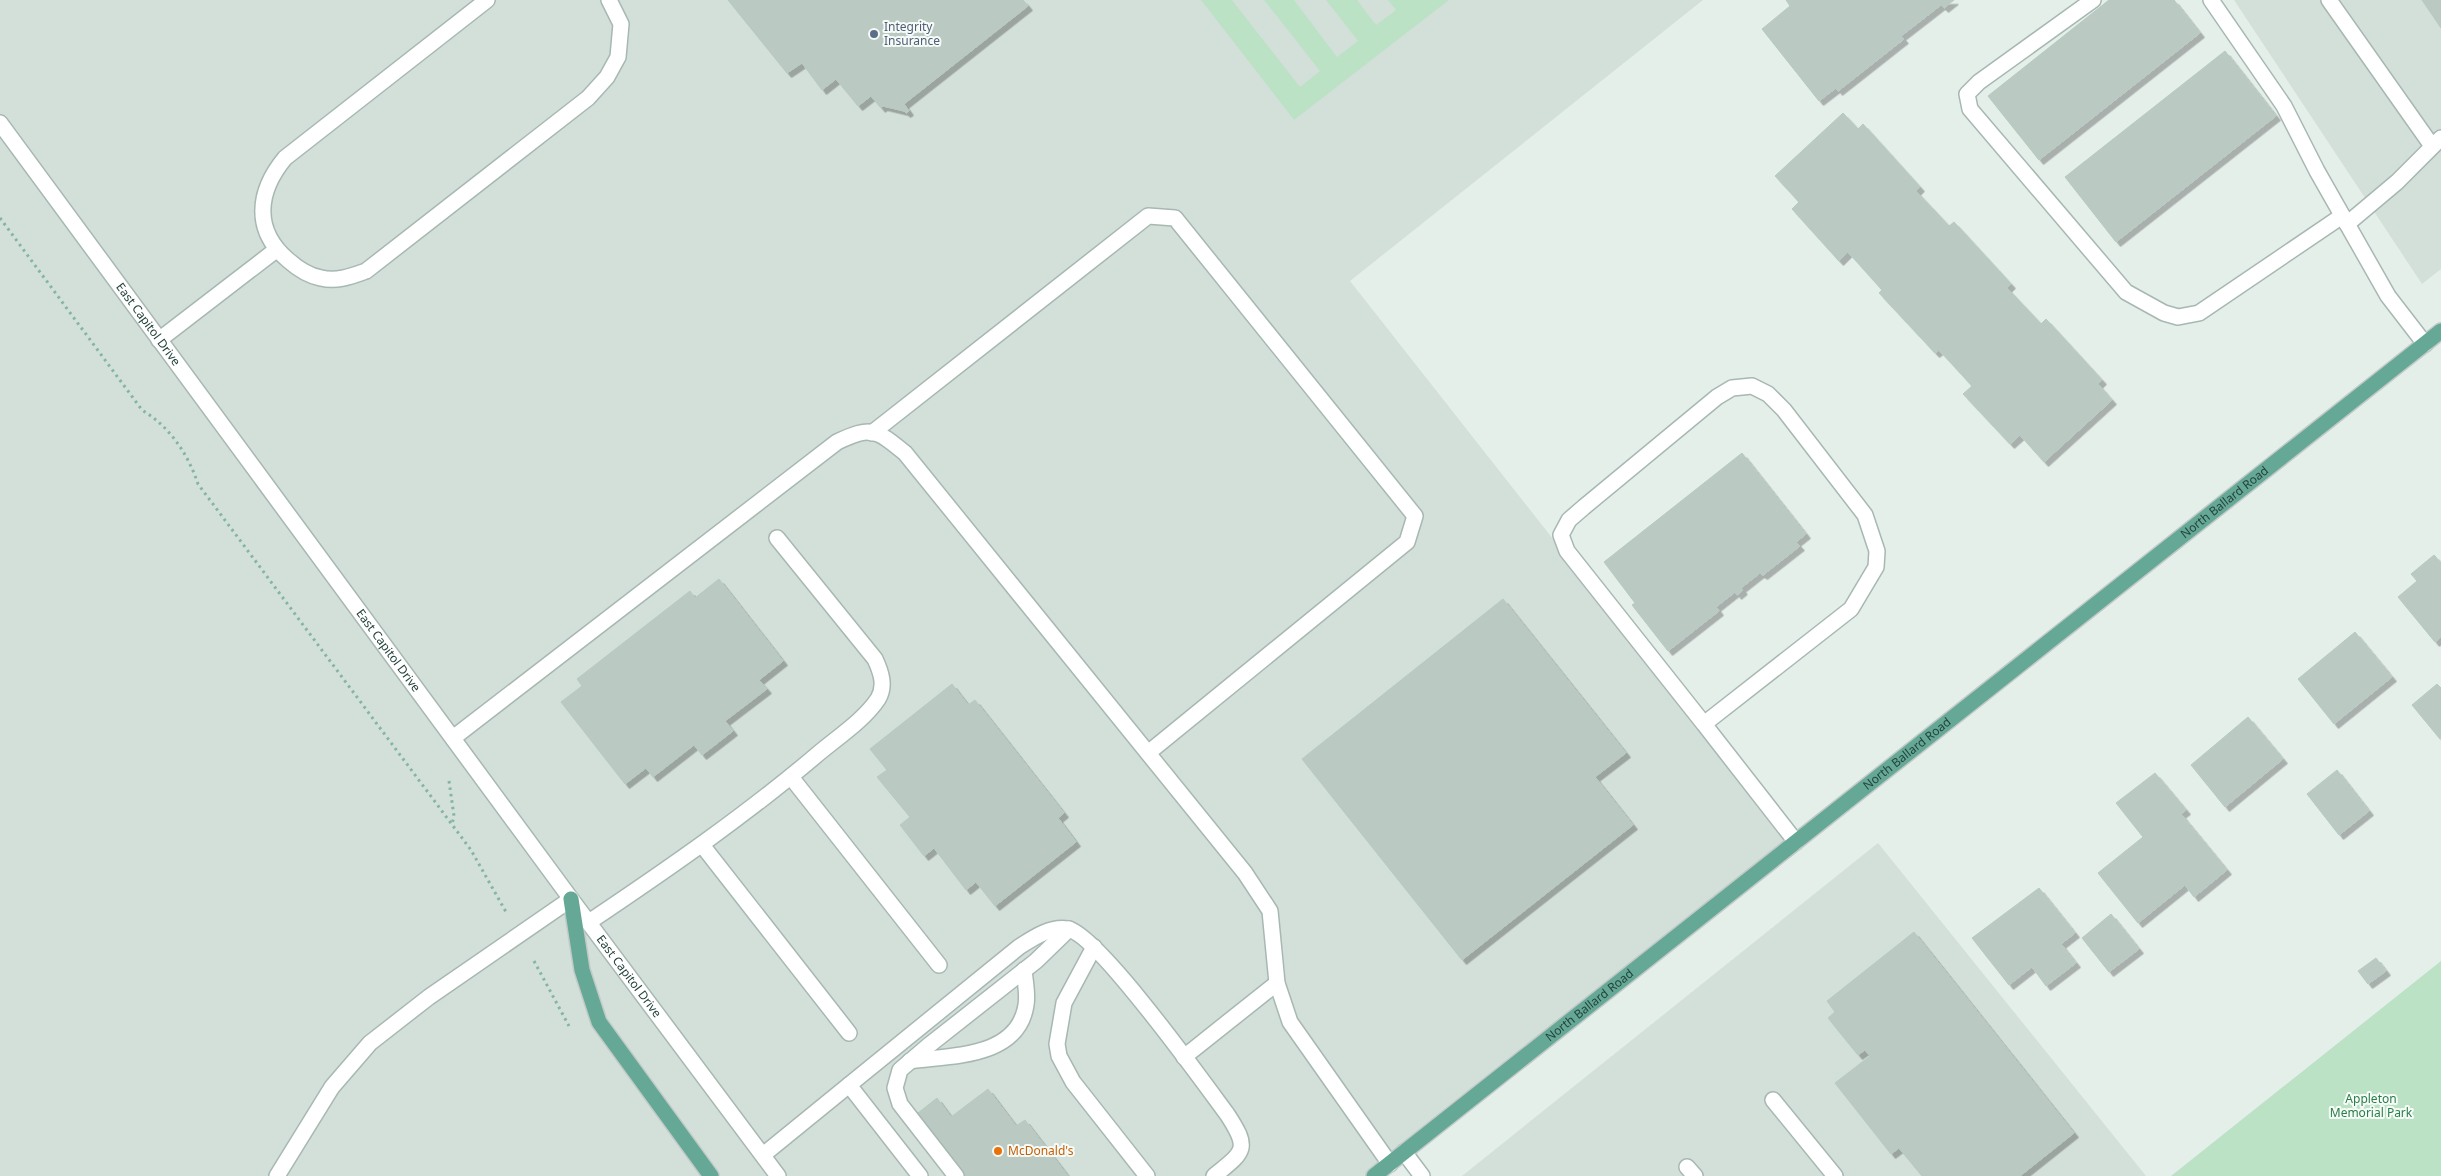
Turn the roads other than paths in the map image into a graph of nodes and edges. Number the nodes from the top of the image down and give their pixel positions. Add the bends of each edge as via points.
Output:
1 (488, 0) edge
2 (609, 0) edge
3 (2093, 0) edge
4 (2211, 0) edge
5 (2329, 0) edge
6 (0, 123) edge
7 (2437, 142) edge
8 (2345, 220) junction
9 (276, 250) junction
10 (2441, 332) edge
11 (159, 340) junction
12 (2425, 344) junction
13 (872, 433) junction
14 (777, 538) dead end
15 (1704, 724) junction
16 (453, 738) junction
17 (1148, 753) junction
18 (790, 777) junction
19 (1796, 842) junction
20 (702, 845) junction
21 (571, 899) junction
22 (588, 922) junction
23 (1069, 929) junction
24 (1094, 947) junction
25 (939, 965) dead end
26 (1024, 970) junction
27 (1277, 983) junction
28 (849, 1033) dead end
29 (1184, 1056) junction
30 (910, 1061) junction
31 (849, 1085) junction
32 (1773, 1100) dead end
33 (1404, 1152) junction
34 (763, 1155) junction
35 (1390, 1164) junction
36 (277, 1176) edge
37 (711, 1176) edge
38 (778, 1176) edge
39 (920, 1176) edge
40 (956, 1176) edge
41 (1147, 1176) edge
42 (1214, 1176) edge
43 (1374, 1176) edge
44 (1422, 1176) edge
45 (1835, 1176) edge

1 - 9 street via 285,158 273,173 264,197 263,225
2 - 9 street via 621,24 618,57 607,77 588,98 366,271 344,279 321,278 298,269
3 - 8 street via 1967,94 1970,109 2126,292 2164,313 2178,317 2199,313
4 - 8 street via 2284,106
5 - 7 street
6 - 11 street, East Capitol Drive
7 - 8 street via 2397,182
8 - 12 street via 2388,296
9 - 11 street
10 - 12 main road, North Ballard Road
11 - 16 street, East Capitol Drive
12 - 19 main road, North Ballard Road
13 - 16 street via 862,431 837,442
13 - 17 street via 884,435 905,453
13 - 17 street via 1148,216 1175,218 1415,516 1407,542
14 - 18 street via 875,659 883,678 879,698
15 - 15 street via 1851,609 1876,567 1877,551 1865,516 1784,410 1768,394 1752,386 1732,388 1717,397 1569,520 1561,536 1567,551
15 - 19 street
16 - 21 street, East Capitol Drive
17 - 27 street via 1245,873 1270,911
18 - 20 street
18 - 25 street
19 - 33 main road, North Ballard Road
20 - 22 street
20 - 28 street
21 - 22 street, East Capitol Drive
21 - 36 street via 429,997 370,1043 332,1087
21 - 37 main road via 582,970 599,1022
22 - 34 street, East Capitol Drive
23 - 24 street
23 - 26 street
23 - 31 street via 1040,934 1019,948
24 - 29 street
24 - 41 street via 1064,1003 1057,1044 1059,1056 1073,1082
26 - 30 street
26 - 30 street via 1027,1003 1019,1027 1011,1036 994,1047
27 - 29 street
27 - 35 street via 1290,1022
29 - 42 street via 1243,1140 1236,1158
30 - 40 street via 900,1070 895,1082 896,1094 900,1104
31 - 34 street
31 - 39 street
32 - 45 street
33 - 35 main road, North Ballard Road
33 - 44 street
34 - 38 street, East Capitol Drive
35 - 43 main road, North Ballard Road

